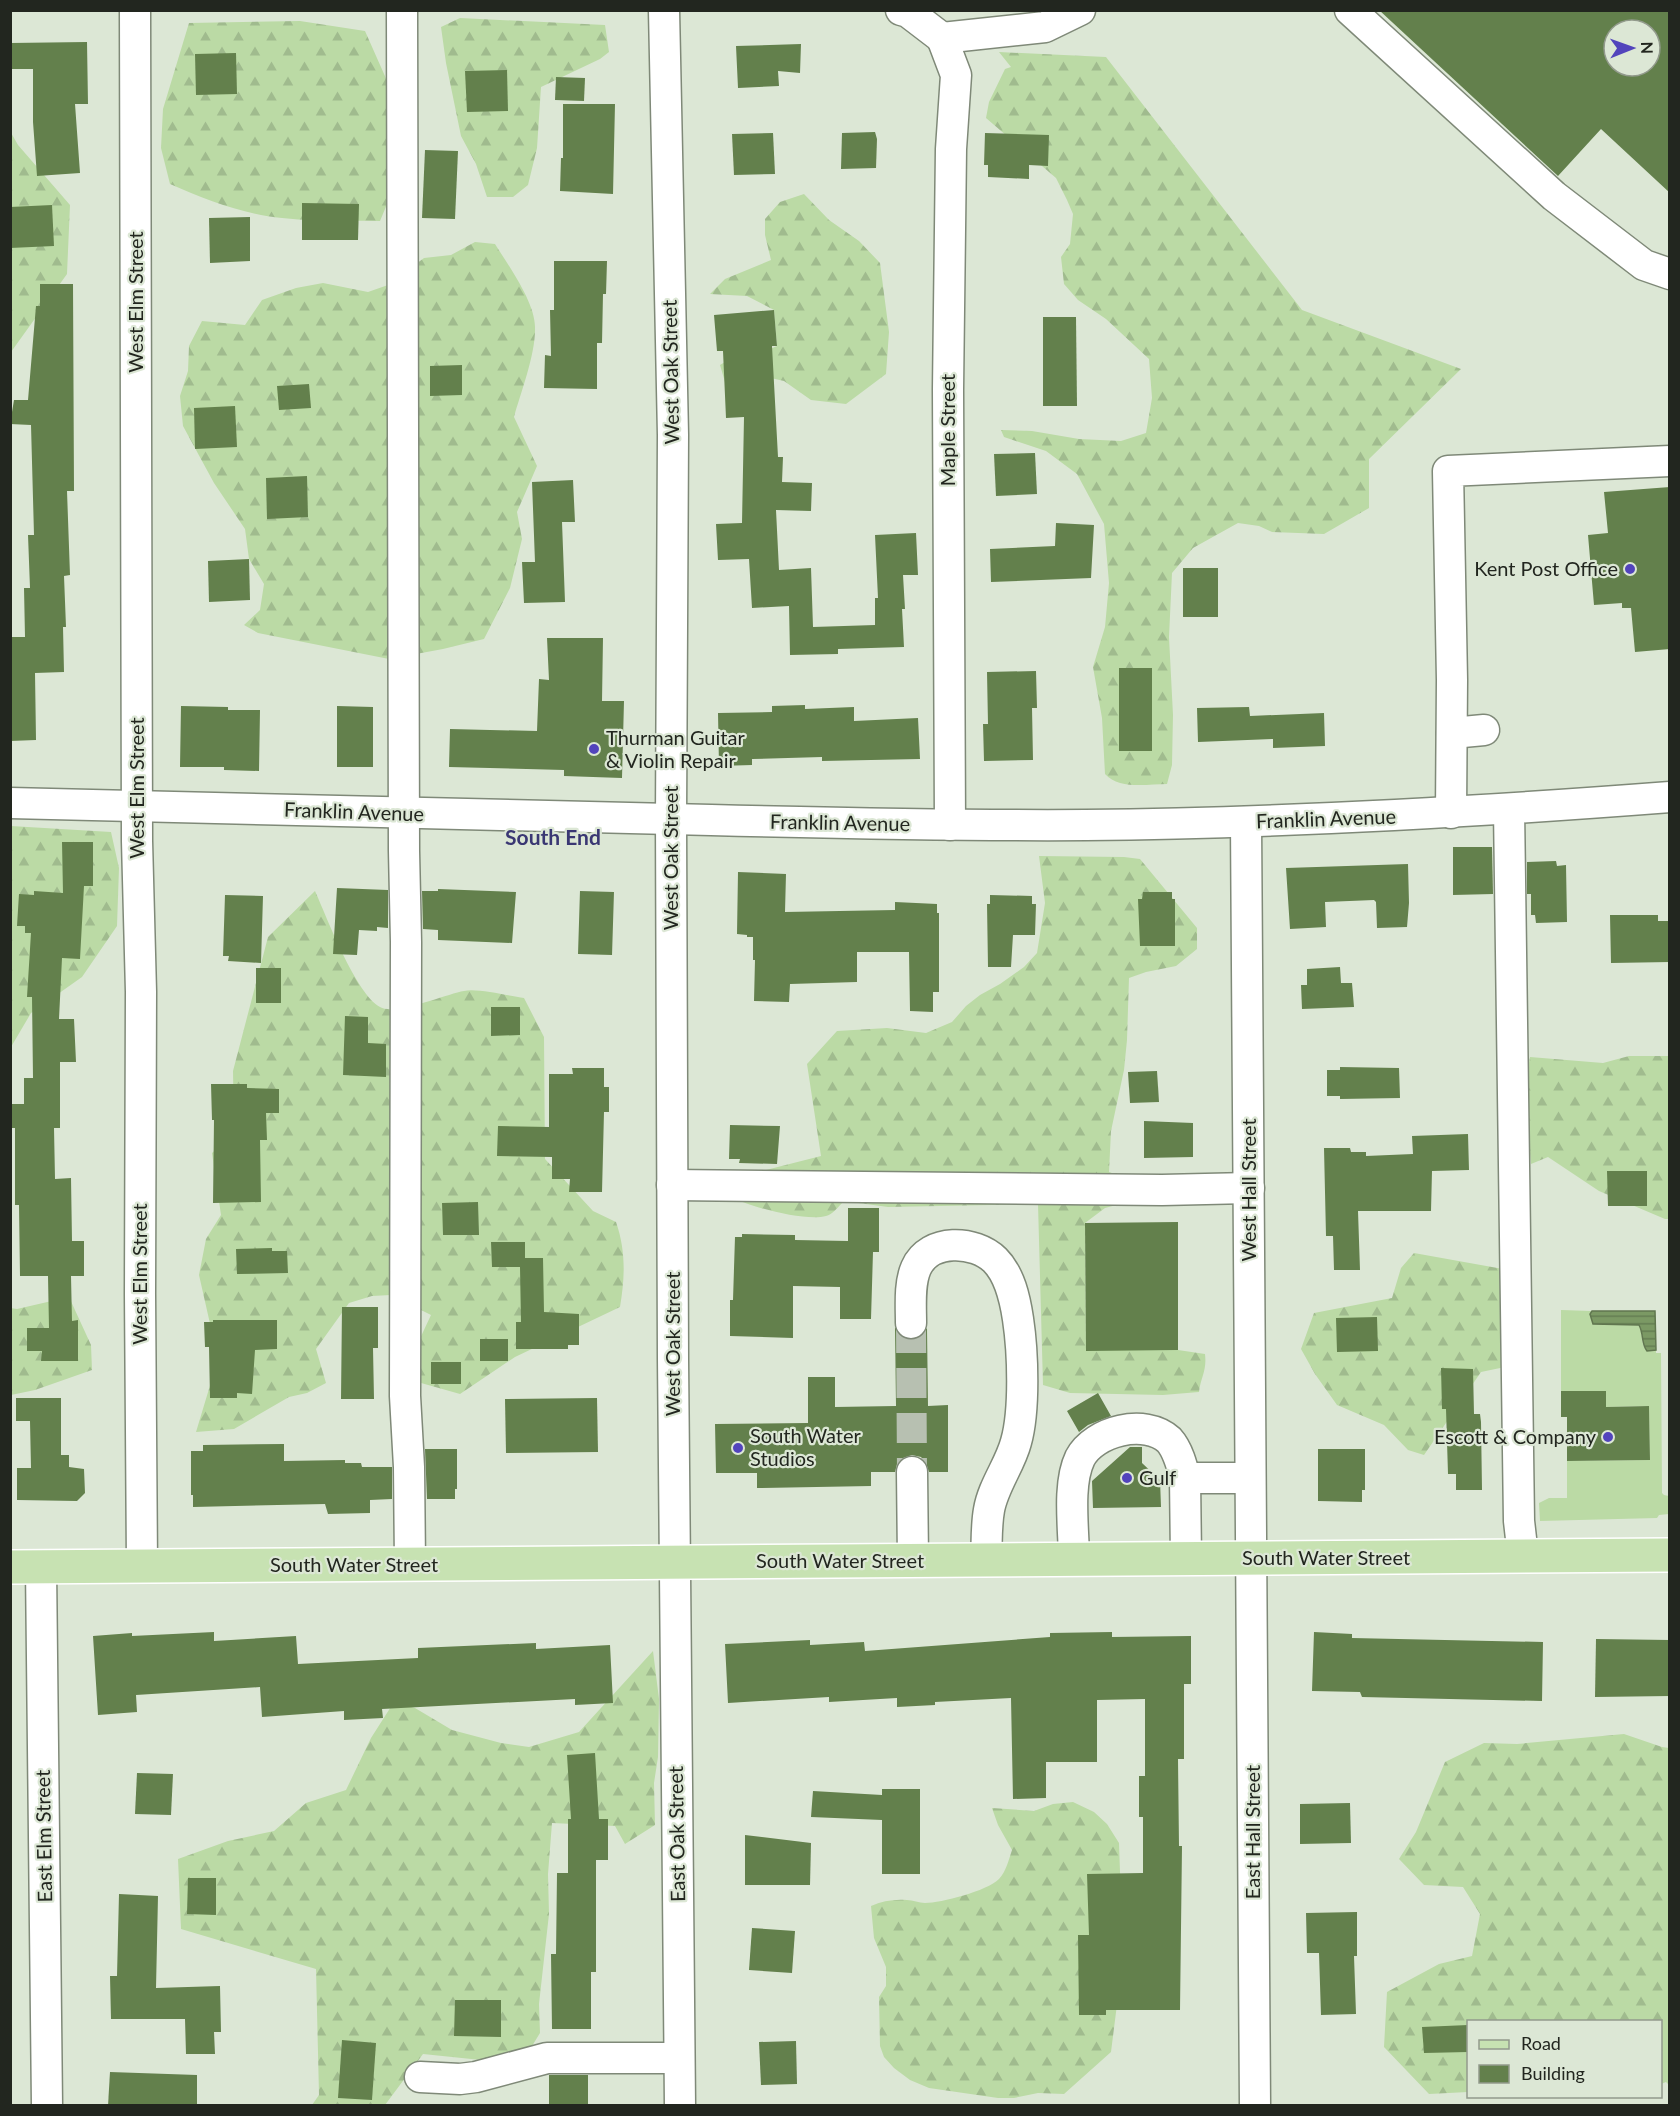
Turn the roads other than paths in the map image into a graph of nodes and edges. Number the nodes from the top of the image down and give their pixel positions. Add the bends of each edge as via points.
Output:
1 (135, 10) edge
2 (402, 10) edge
3 (664, 10) edge
4 (901, 10) edge
5 (1080, 10) edge
6 (1350, 10) edge
7 (942, 38) junction
8 (1670, 274) edge
9 (1670, 461) edge
10 (1484, 730) dead end
11 (1452, 733) junction
12 (1670, 797) edge
13 (10, 803) edge
14 (137, 806) junction
15 (1509, 809) junction
16 (1451, 813) junction
17 (404, 814) junction
18 (671, 819) junction
19 (1246, 822) junction
20 (950, 825) junction
21 (672, 1185) junction
22 (1249, 1188) junction
23 (911, 1323) tunnel mouth
24 (912, 1472) tunnel mouth
25 (1185, 1478) junction
26 (1250, 1478) junction
27 (1670, 1555) edge
28 (1523, 1556) junction
29 (1186, 1558) junction
30 (1250, 1558) junction
31 (913, 1560) junction
32 (987, 1560) junction
33 (1074, 1560) junction
34 (674, 1562) junction
35 (410, 1564) junction
36 (142, 1566) junction
37 (26, 1567) edge
38 (679, 2058) junction
39 (420, 2077) dead end
40 (47, 2106) edge
41 (680, 2106) edge
42 (1255, 2106) edge

1 - 14 street, West Elm Street
2 - 17 street
3 - 18 street, West Oak Street via 673,435
4 - 7 street
5 - 7 street via 1045,27
6 - 8 street via 1554,196 1644,265
7 - 20 street, Maple Street via 956,75 948,367
9 - 11 street via 1448,471
10 - 11 street
11 - 16 street
12 - 15 street, Franklin Avenue
13 - 14 street, Franklin Avenue
14 - 17 street, Franklin Avenue
14 - 36 street, West Elm Street
15 - 16 street, Franklin Avenue
15 - 28 street via 1519,1521
16 - 19 street, Franklin Avenue
17 - 18 street, Franklin Avenue
17 - 35 street via 405,1396
18 - 20 street, Franklin Avenue
18 - 21 street, West Oak Street
19 - 20 street, Franklin Avenue
19 - 22 street, West Hall Street
21 - 22 street
21 - 34 street, West Oak Street
22 - 26 street, West Hall Street
23 - 32 street via 916,1268 926,1254 944,1246 965,1245 981,1250 996,1261 1010,1283 1018,1320 1022,1412 1016,1444 988,1509
24 - 31 street
25 - 26 street
25 - 29 street
25 - 33 street via 1169,1441 1155,1432 1113,1431 1098,1438 1087,1447 1075,1474
26 - 30 street, West Hall Street
27 - 28 main road, South Water Street
28 - 30 main road, South Water Street
29 - 30 main road, South Water Street
29 - 33 main road, South Water Street
30 - 42 street, East Hall Street
31 - 32 main road, South Water Street
31 - 34 main road, South Water Street
32 - 33 main road, South Water Street
34 - 35 main road, South Water Street
34 - 38 street, East Oak Street
35 - 36 main road, South Water Street
36 - 37 main road, South Water Street
37 - 40 street, East Elm Street
38 - 39 street via 547,2058 477,2077
38 - 41 street, East Oak Street

